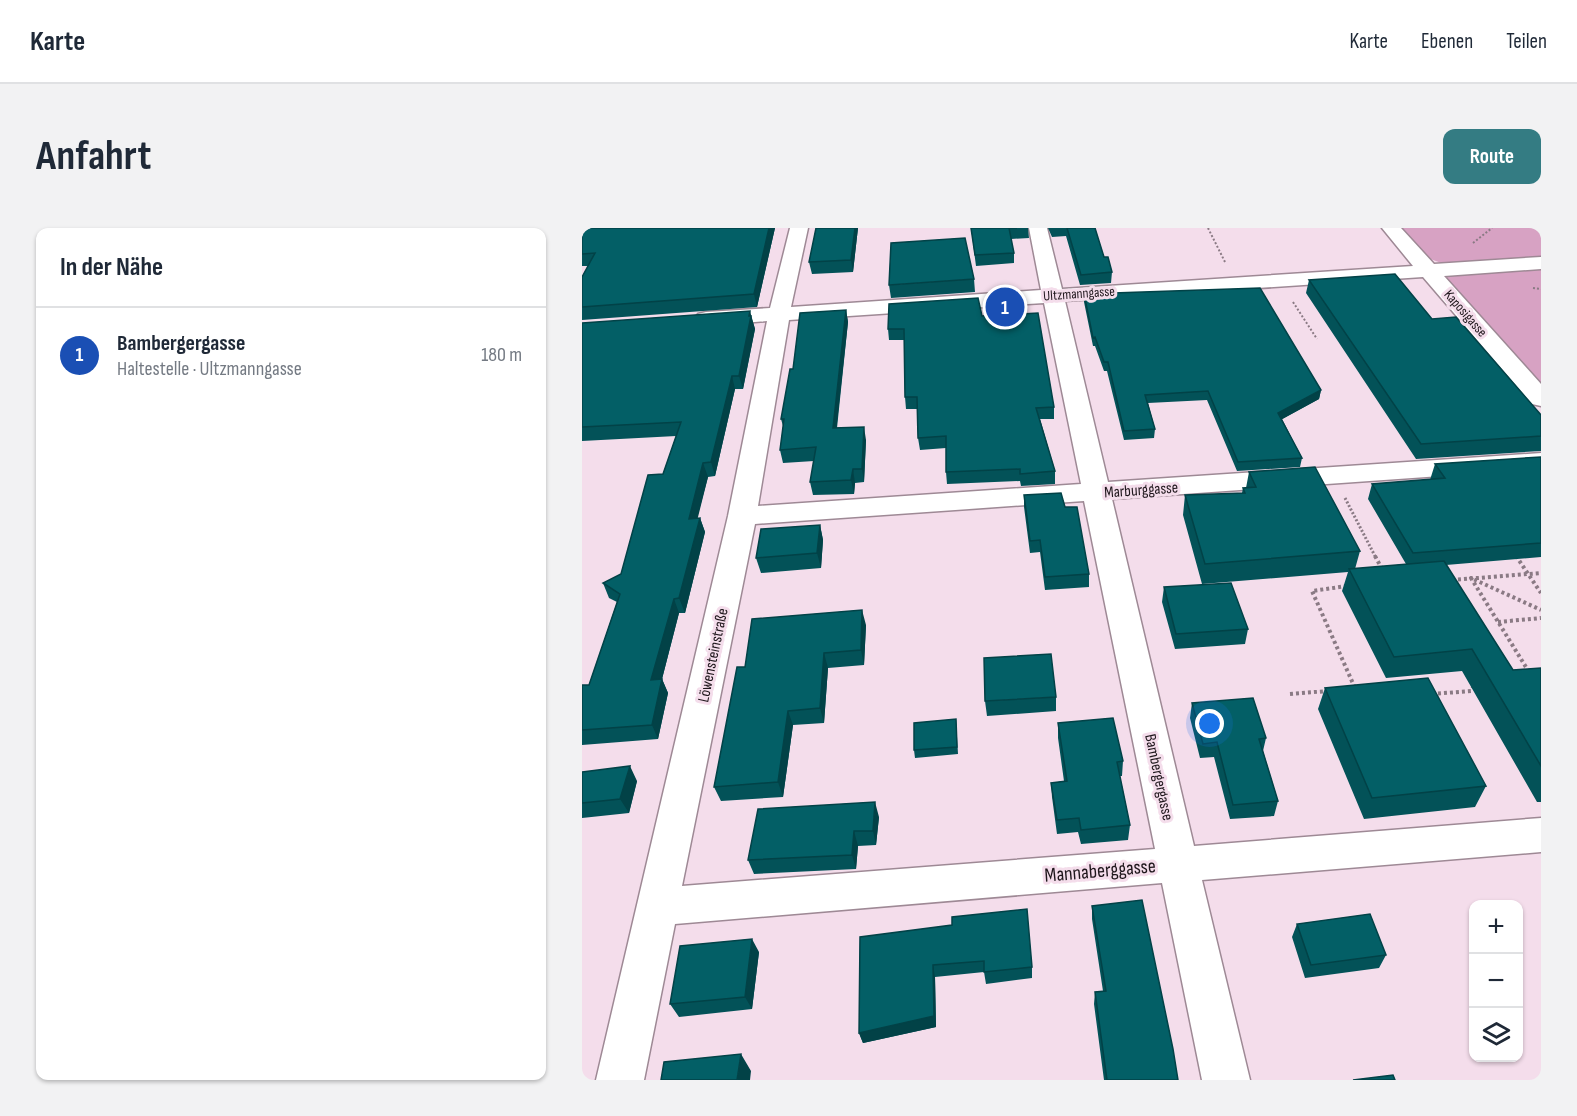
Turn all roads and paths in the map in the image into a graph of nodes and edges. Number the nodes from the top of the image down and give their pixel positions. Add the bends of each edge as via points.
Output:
1 (799, 228) edge
2 (1038, 228) edge
3 (1208, 228) edge
4 (1391, 228) edge
5 (1536, 228) edge
6 (1541, 233) edge
7 (1541, 263) edge
8 (1429, 271) junction
9 (1236, 283) junction
10 (1054, 295) junction
11 (1292, 302) dead end
12 (779, 314) junction
13 (682, 320) edge
14 (1317, 339) dead end
15 (1541, 399) edge
16 (1541, 461) edge
17 (1341, 489) dead end
18 (1097, 492) junction
19 (742, 516) junction
20 (1516, 555) edge
21 (1541, 573) edge
22 (1528, 574) junction
23 (1387, 577) edge
24 (1471, 578) junction
25 (1353, 580) edge
26 (1449, 580) edge
27 (1541, 592) edge
28 (1541, 610) edge
29 (1541, 618) edge
30 (1498, 622) junction
31 (1520, 676) edge
32 (1477, 680) edge
33 (1365, 688) edge
34 (1356, 689) junction
35 (1345, 690) edge
36 (1334, 691) edge
37 (1290, 694) dead end
38 (1425, 695) edge
39 (1541, 835) edge
40 (1179, 863) junction
41 (659, 907) junction
42 (620, 1080) edge
43 (1226, 1080) edge

1 - 12 street, Löwensteinstraße
2 - 10 street, Bambergergasse
3 - 9 path
4 - 8 street, Kaposigasse
5 - 6 path
7 - 8 street, Ultzmanngasse
8 - 9 street, Ultzmanngasse
8 - 15 street, Kaposigasse
9 - 10 street, Ultzmanngasse
10 - 12 street, Ultzmanngasse
10 - 18 street, Bambergergasse
11 - 14 path
12 - 13 street, Ultzmanngasse
12 - 19 street, Löwensteinstraße
16 - 18 street, Marburggasse
17 - 23 path
18 - 19 street, Marburggasse
18 - 40 street, Bambergergasse
19 - 41 street, Löwensteinstraße
20 - 22 path
21 - 22 path
22 - 24 path
22 - 27 path
24 - 26 path
24 - 28 path
24 - 30 path
25 - 34 path via 1345,588 1312,591
29 - 30 path
30 - 31 path via 1531,675
32 - 38 path via 1471,691
33 - 34 path
34 - 35 path
36 - 37 path
39 - 40 street, Mannaberggasse
40 - 41 street, Mannaberggasse
40 - 43 street, Bambergergasse
41 - 42 street, Löwensteinstraße

